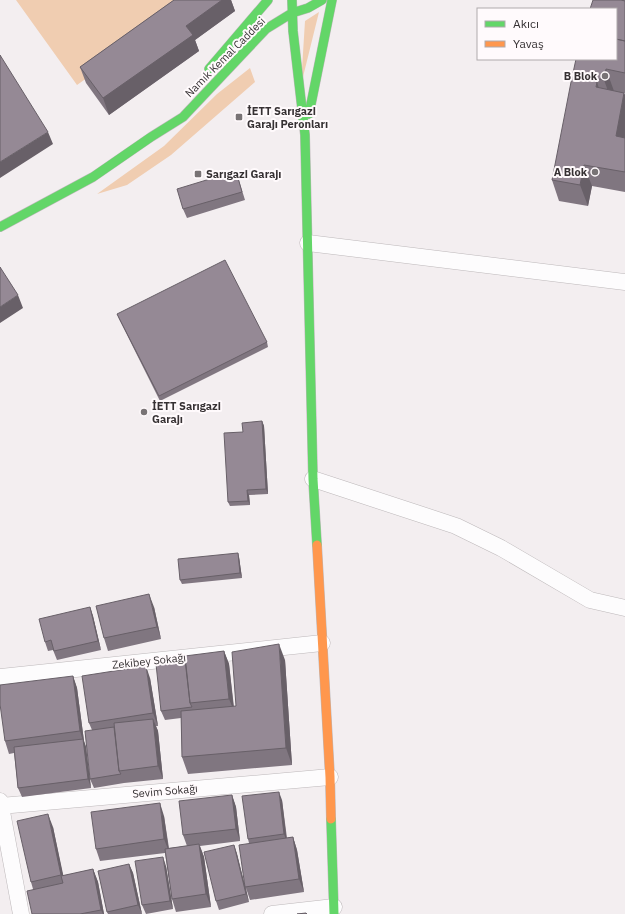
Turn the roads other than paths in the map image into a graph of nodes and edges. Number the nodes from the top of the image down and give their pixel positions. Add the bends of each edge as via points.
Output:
1 (268, 0) edge
2 (292, 0) edge
3 (303, 0) edge
4 (332, 0) edge
5 (321, 1) edge
6 (292, 13) junction
7 (202, 77) dead end
8 (172, 113) dead end
9 (305, 135) junction
10 (151, 137) junction
11 (0, 227) edge
12 (308, 242) junction
13 (625, 282) edge
14 (313, 479) junction
15 (625, 608) edge
16 (322, 642) junction
17 (0, 677) edge
18 (330, 777) junction
19 (0, 804) edge
20 (334, 911) edge
21 (22, 914) edge
22 (272, 914) edge

1 - 7 main road, Namık Kemal Caddesi
2 - 6 main road
3 - 5 main road
4 - 9 main road
5 - 6 main road, Namık Kemal Caddesi
6 - 9 main road
6 - 10 main road, Namık Kemal Caddesi via 266,29 183,117
8 - 10 main road, Namık Kemal Caddesi
9 - 12 main road
10 - 11 main road, Namık Kemal Caddesi via 93,177
12 - 13 street
12 - 14 main road
14 - 15 street via 456,526 501,548 590,600
14 - 16 main road
16 - 17 street, Zekibey Sokağı
16 - 18 main road
18 - 19 street, Sevim Sokağı
18 - 20 main road
19 - 21 street
20 - 22 street

